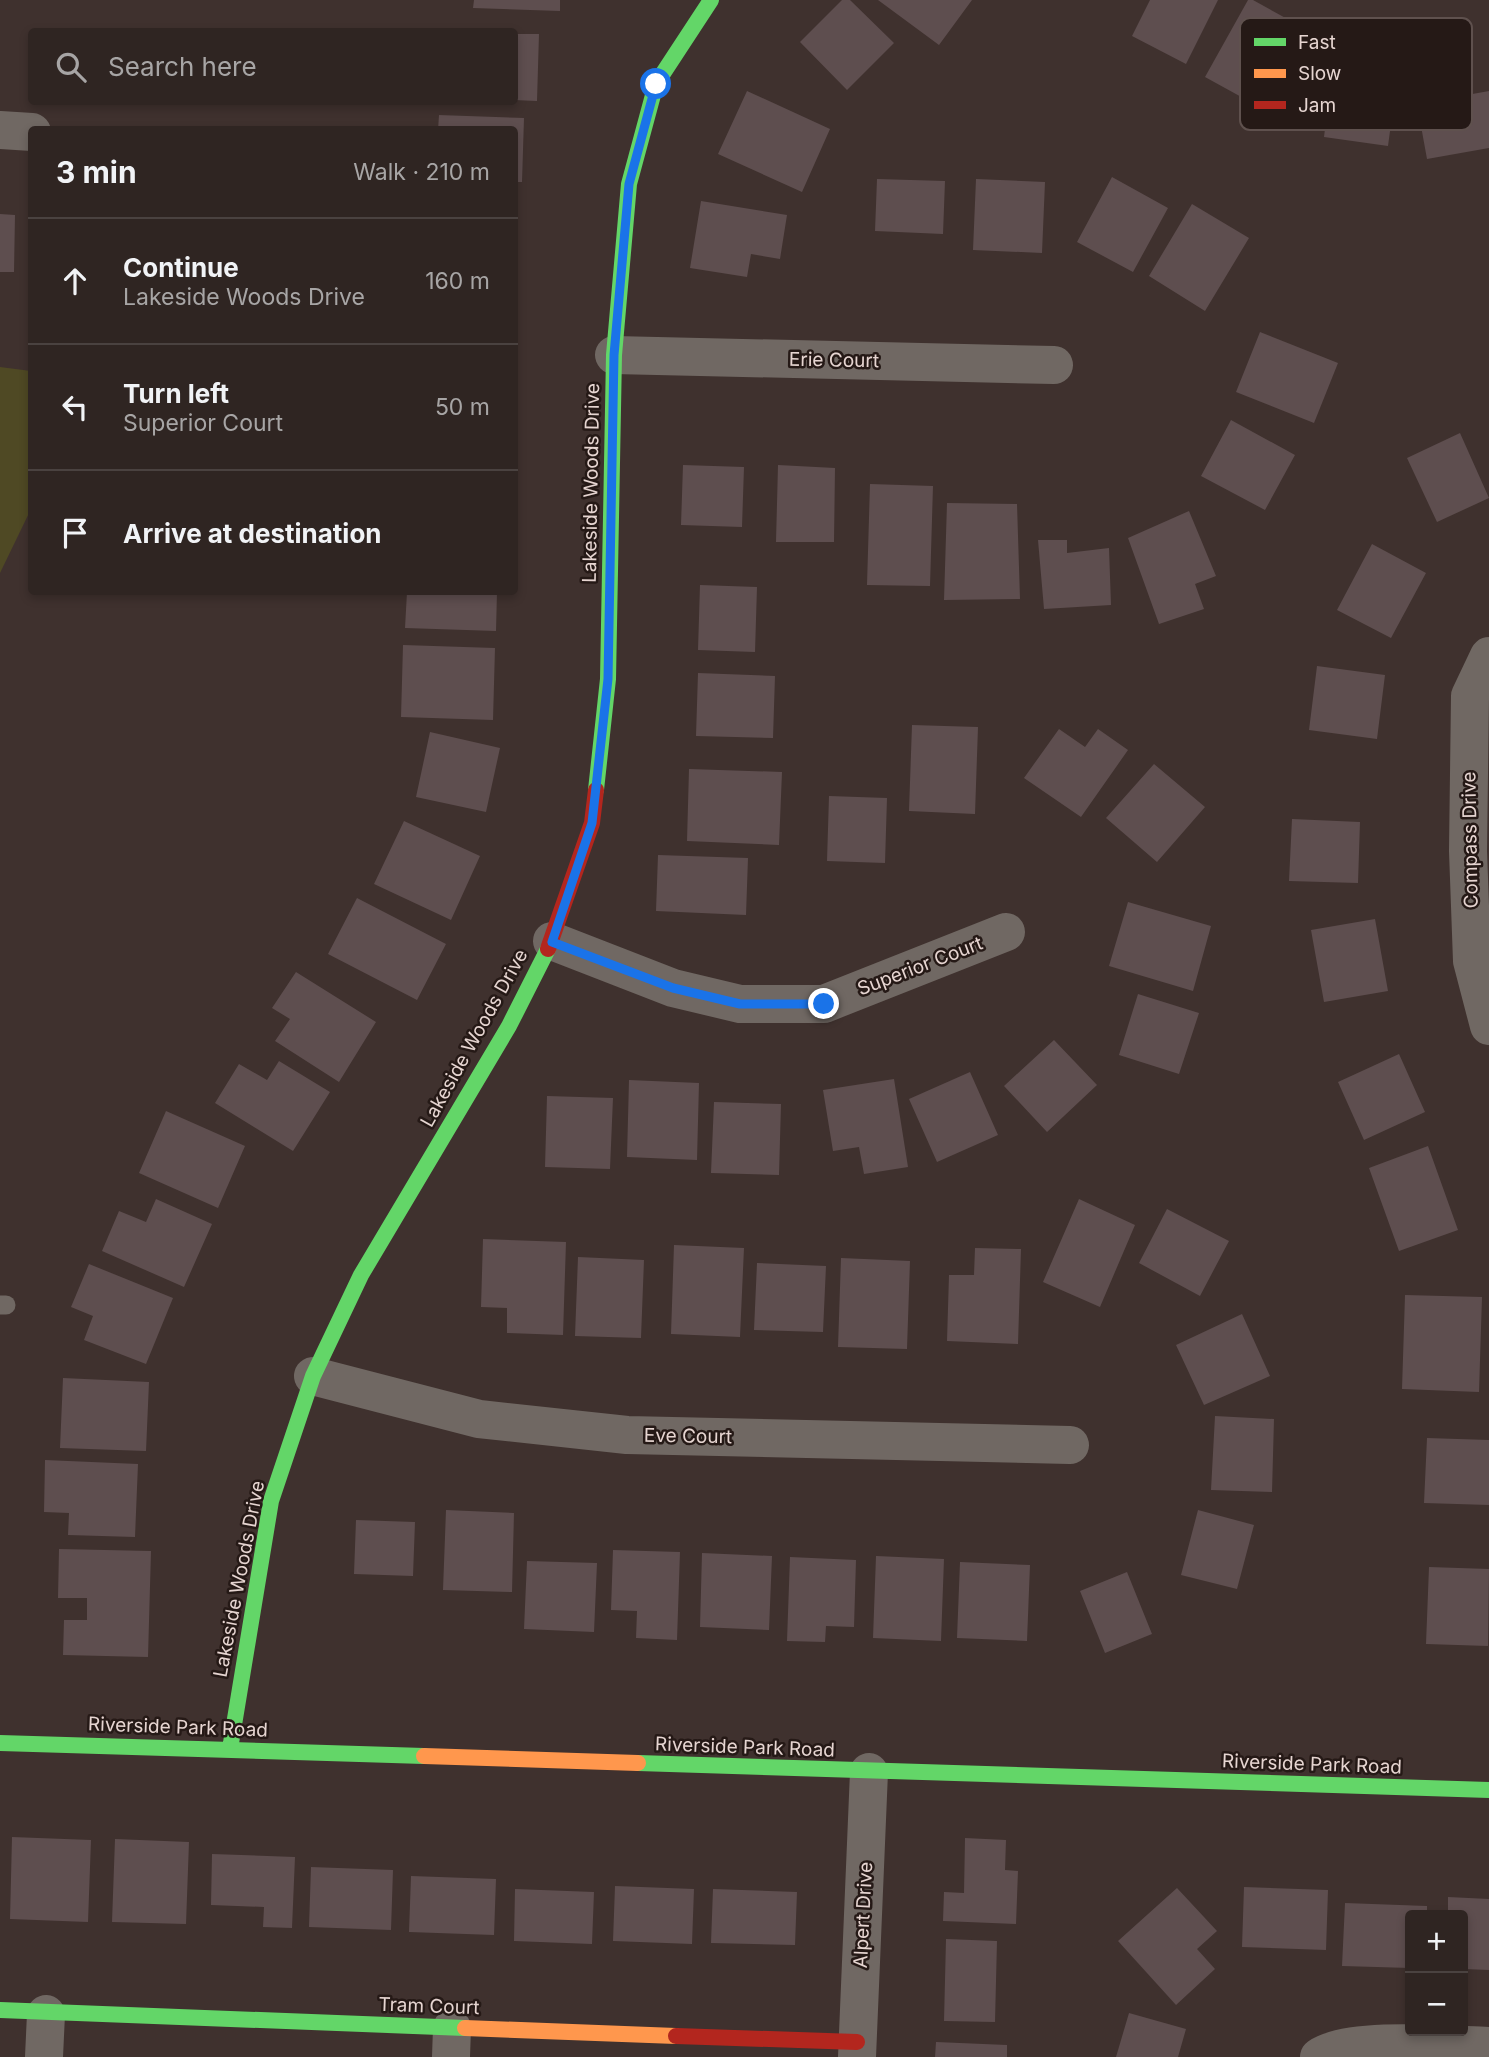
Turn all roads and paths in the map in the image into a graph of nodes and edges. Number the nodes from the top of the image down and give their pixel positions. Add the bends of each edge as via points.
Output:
1 (712, 0) edge
2 (0, 130) edge
3 (28, 132) edge
4 (614, 355) junction
5 (1055, 365) dead end
6 (1489, 656) edge
7 (1006, 932) dead end
8 (552, 942) junction
9 (1489, 1026) edge
10 (313, 1376) junction
11 (1070, 1445) dead end
12 (0, 1743) edge
13 (230, 1749) junction
14 (870, 1772) junction
15 (1489, 1790) edge
16 (0, 2010) edge
17 (46, 2014) junction
18 (452, 2043) edge
19 (1489, 2046) edge
20 (857, 2050) edge
21 (44, 2057) edge
22 (1319, 2057) edge

1 - 4 street, Lakeside Woods Drive via 656,84 629,184
2 - 3 street
4 - 5 street, Erie Court
4 - 8 street, Lakeside Woods Drive via 607,692 592,823
6 - 9 street, Compass Drive via 1470,696 1468,852 1472,961
7 - 8 street, Superior Court via 824,1004 740,1004 673,988
8 - 10 street, Lakeside Woods Drive via 509,1027 361,1275
10 - 11 street, Eve Court via 479,1419 627,1435
10 - 13 street, Lakeside Woods Drive via 271,1501
12 - 13 street, Riverside Park Road
13 - 14 street, Riverside Park Road
14 - 15 street, Riverside Park Road
14 - 20 street, Alpert Drive
16 - 17 street, Tram Court
17 - 18 street, Tram Court
17 - 21 street
18 - 20 street, Tram Court
19 - 22 street via 1385,2044 1328,2050

